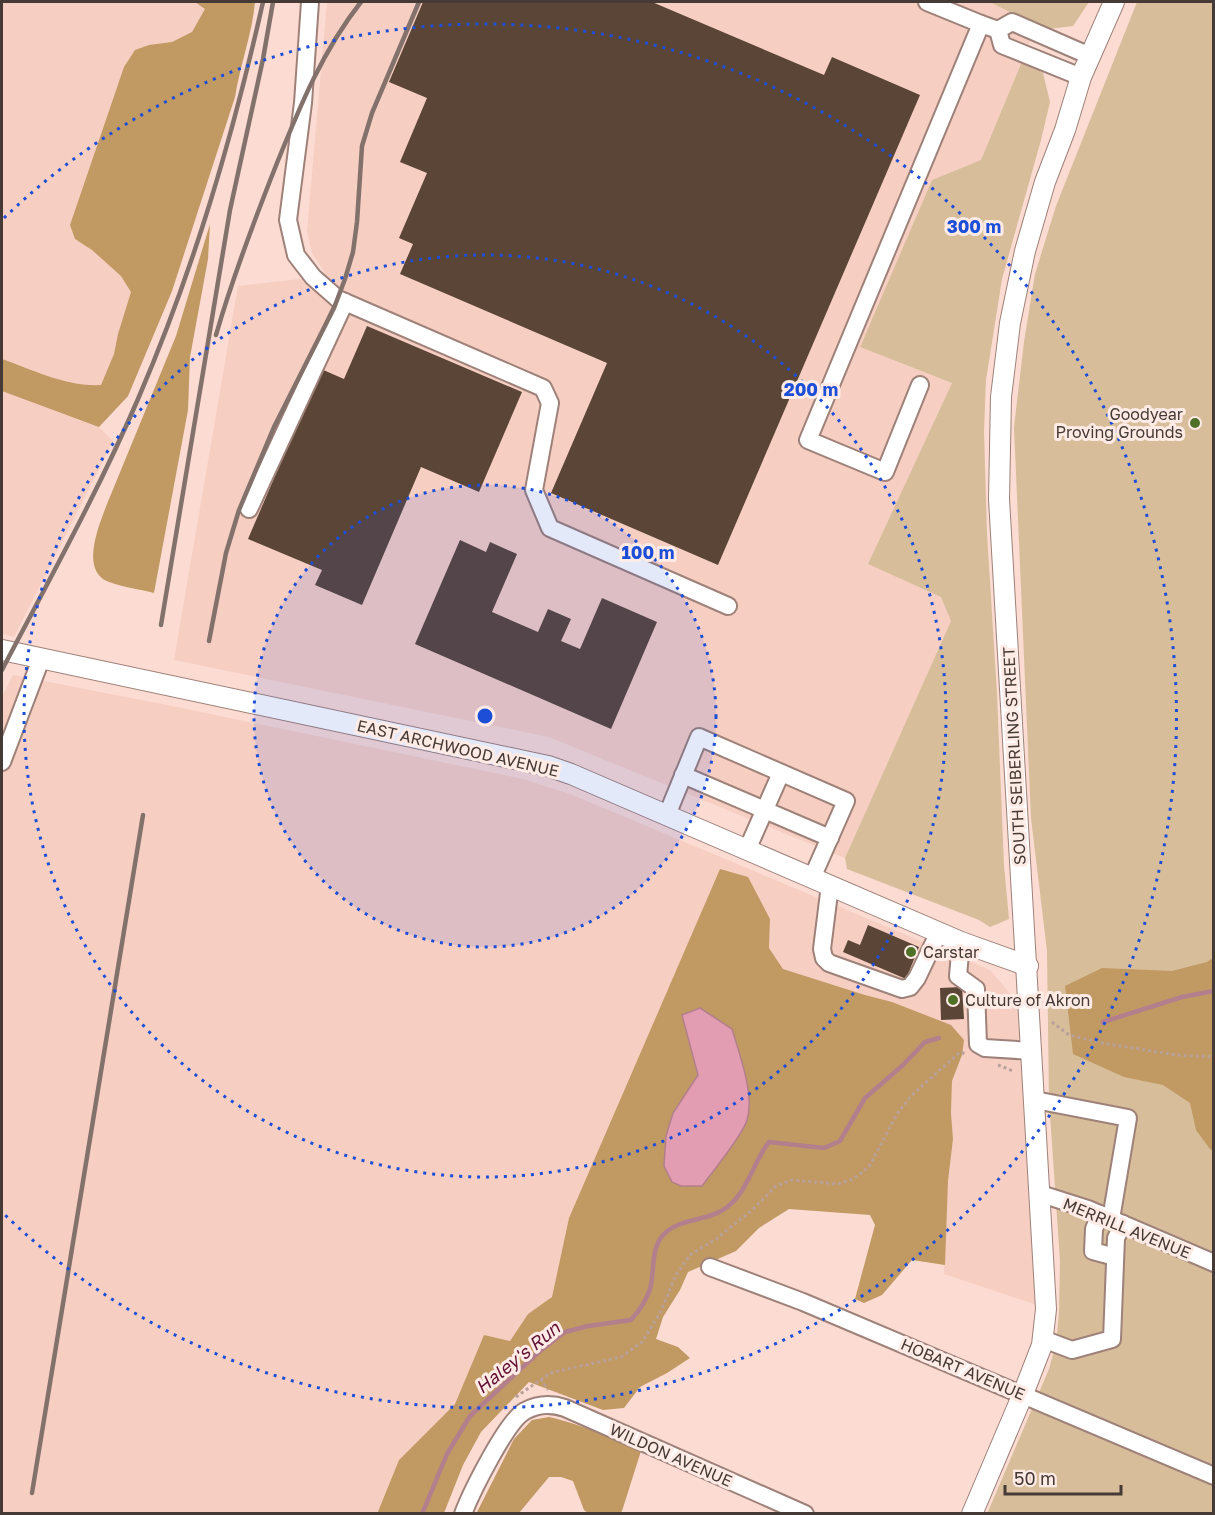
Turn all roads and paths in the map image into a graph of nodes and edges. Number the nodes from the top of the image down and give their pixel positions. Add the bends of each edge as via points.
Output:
1 (310, 2) edge
2 (927, 2) edge
3 (1110, 3) edge
4 (981, 24) junction
5 (998, 30) junction
6 (1090, 56) junction
7 (1081, 77) junction
8 (345, 302) junction
9 (920, 385) dead end
10 (249, 509) dead end
11 (728, 606) dead end
12 (2, 650) edge
13 (41, 659) junction
14 (2, 762) edge
15 (781, 772) junction
16 (683, 776) junction
17 (764, 810) junction
18 (667, 815) junction
19 (830, 838) junction
20 (747, 850) junction
21 (821, 881) junction
22 (939, 932) junction
23 (961, 942) junction
24 (1028, 966) junction
25 (1052, 1022) dead end
26 (1032, 1051) junction
27 (971, 1055) dead end
28 (1214, 1056) edge
29 (992, 1063) dead end
30 (1013, 1071) dead end
31 (1035, 1100) junction
32 (1041, 1194) junction
33 (1111, 1219) junction
34 (1115, 1257) junction
35 (1214, 1263) edge
36 (710, 1267) dead end
37 (1043, 1339) junction
38 (550, 1373) dead end
39 (1023, 1394) junction
40 (1214, 1476) edge
41 (463, 1514) edge
42 (805, 1514) edge
43 (972, 1514) edge

1 - 8 street via 303,103 288,220 296,255 313,277
2 - 4 street
3 - 6 main road, SOUTH SEIBERLING STREET
4 - 5 street
4 - 9 street via 808,440 885,472
5 - 6 street via 1012,22
5 - 7 street via 1002,45
6 - 7 main road, SOUTH SEIBERLING STREET
7 - 24 main road, SOUTH SEIBERLING STREET via 1025,251 1010,322 1001,397 999,500
8 - 10 street
8 - 11 street via 543,388 550,403 534,490 550,528
12 - 13 main road, EAST ARCHWOOD AVENUE
13 - 14 street
13 - 18 main road, EAST ARCHWOOD AVENUE via 525,760 571,774
15 - 16 street via 699,737
15 - 17 street
15 - 19 street via 846,801
16 - 17 street
16 - 18 street
17 - 19 street
17 - 20 street
18 - 20 main road, EAST ARCHWOOD AVENUE
19 - 21 street
20 - 21 main road, EAST ARCHWOOD AVENUE
21 - 22 main road, EAST ARCHWOOD AVENUE
21 - 22 street via 822,949 829,963 902,989 910,987
22 - 23 main road, EAST ARCHWOOD AVENUE
23 - 24 main road, EAST ARCHWOOD AVENUE
23 - 26 street via 958,976 976,989 978,1044 985,1048
24 - 26 main road, SOUTH SEIBERLING STREET
25 - 28 path via 1069,1035 1102,1043 1176,1055
26 - 31 main road, SOUTH SEIBERLING STREET
27 - 38 path via 960,1052 912,1095 897,1114 869,1167 853,1179 838,1184 792,1180 776,1186 716,1239 690,1255 642,1342 621,1357
29 - 30 path
31 - 32 main road, SOUTH SEIBERLING STREET
31 - 33 street via 1128,1118
32 - 33 street, MERRILL AVENUE
32 - 37 main road, SOUTH SEIBERLING STREET via 1046,1289
33 - 34 street
33 - 34 street via 1094,1229 1093,1251
33 - 35 street, MERRILL AVENUE
34 - 37 street via 1112,1339 1072,1350
36 - 39 street, HOBART AVENUE
37 - 39 main road, SOUTH SEIBERLING STREET
39 - 40 street, HOBART AVENUE
39 - 43 main road, SOUTH SEIBERLING STREET
41 - 42 street, WILDON AVENUE via 483,1470 513,1420 523,1411 547,1404 565,1408

